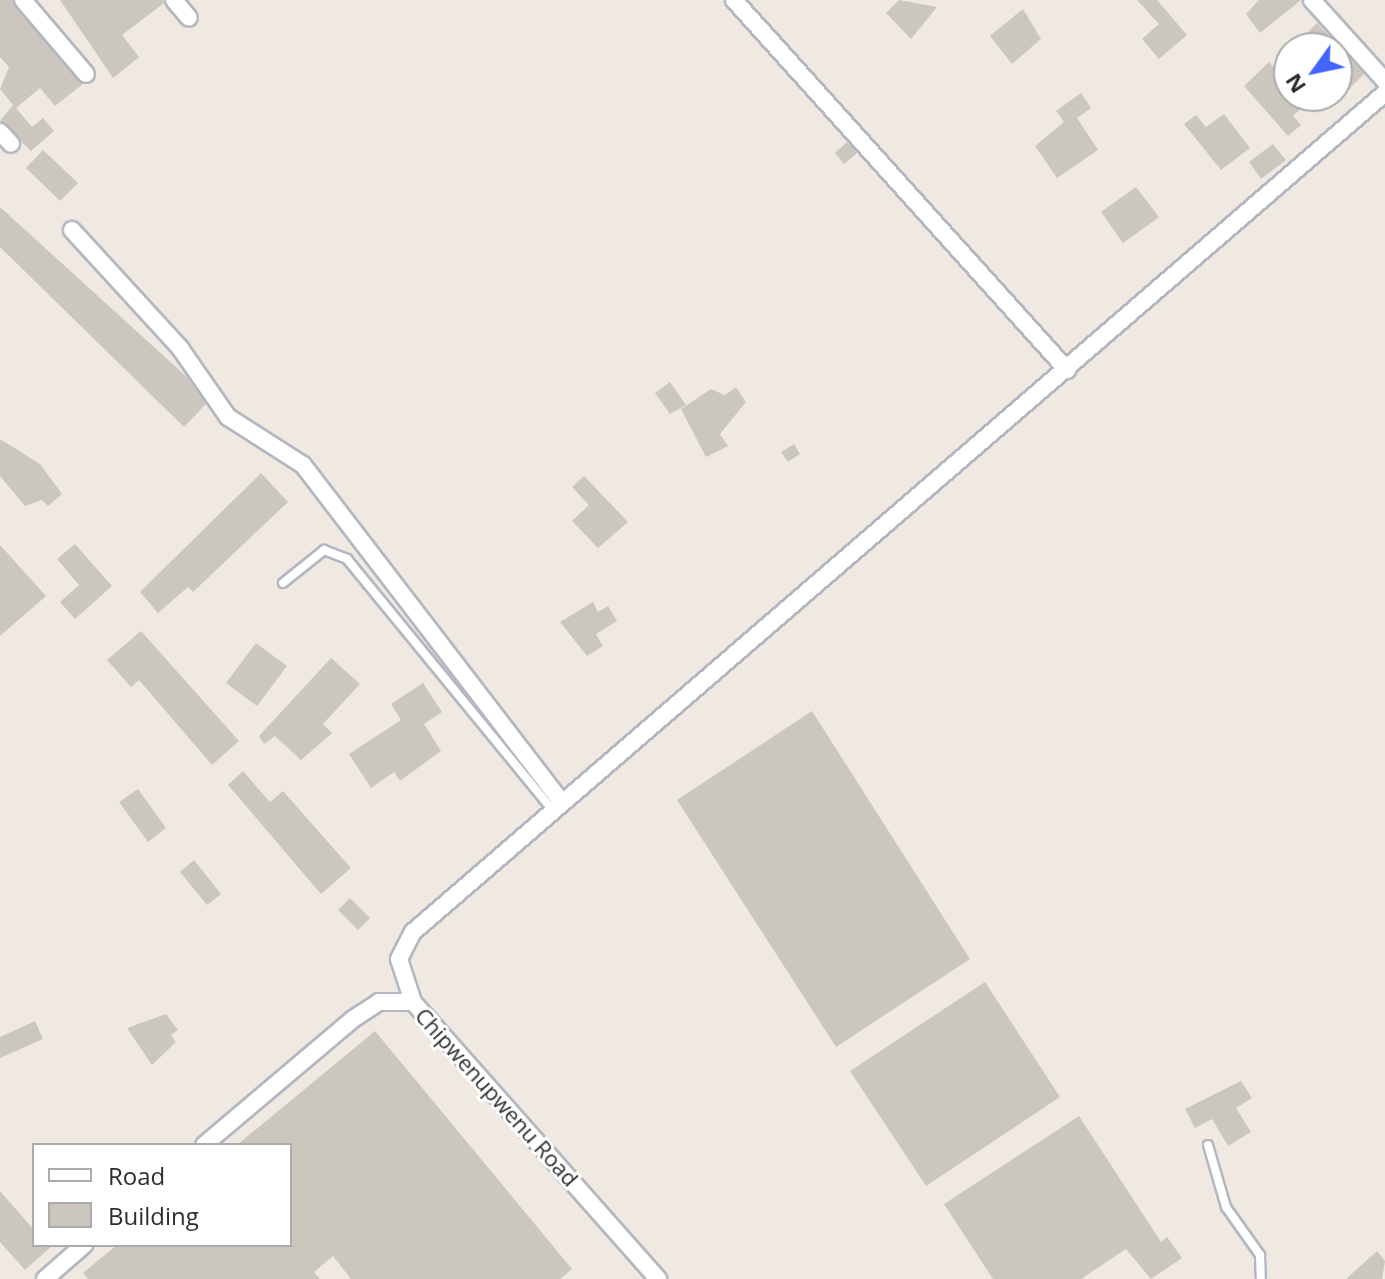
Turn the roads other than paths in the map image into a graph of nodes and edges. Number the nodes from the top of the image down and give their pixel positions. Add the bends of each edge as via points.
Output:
1 (23, 0) edge
2 (174, 0) edge
3 (734, 0) edge
4 (1312, 0) edge
5 (189, 18) dead end
6 (86, 74) dead end
7 (1385, 81) edge
8 (1385, 93) edge
9 (72, 230) dead end
10 (1067, 370) junction
11 (283, 583) dead end
12 (555, 804) junction
13 (413, 1002) junction
14 (206, 1143) edge
15 (1208, 1145) dead end
16 (82, 1247) edge
17 (45, 1279) edge
18 (658, 1279) edge
19 (1261, 1279) edge

1 - 6 street
2 - 5 street
3 - 10 street
4 - 7 street
8 - 10 street
9 - 12 street via 180,348 228,417 303,465
10 - 12 street
11 - 12 lane via 324,550 347,559
12 - 13 street via 404,943 400,974
13 - 14 street, Chipwenupwenu Road via 379,1002 353,1019
13 - 18 street, Chipwenupwenu Road
15 - 19 lane via 1226,1207 1260,1255
16 - 17 street

